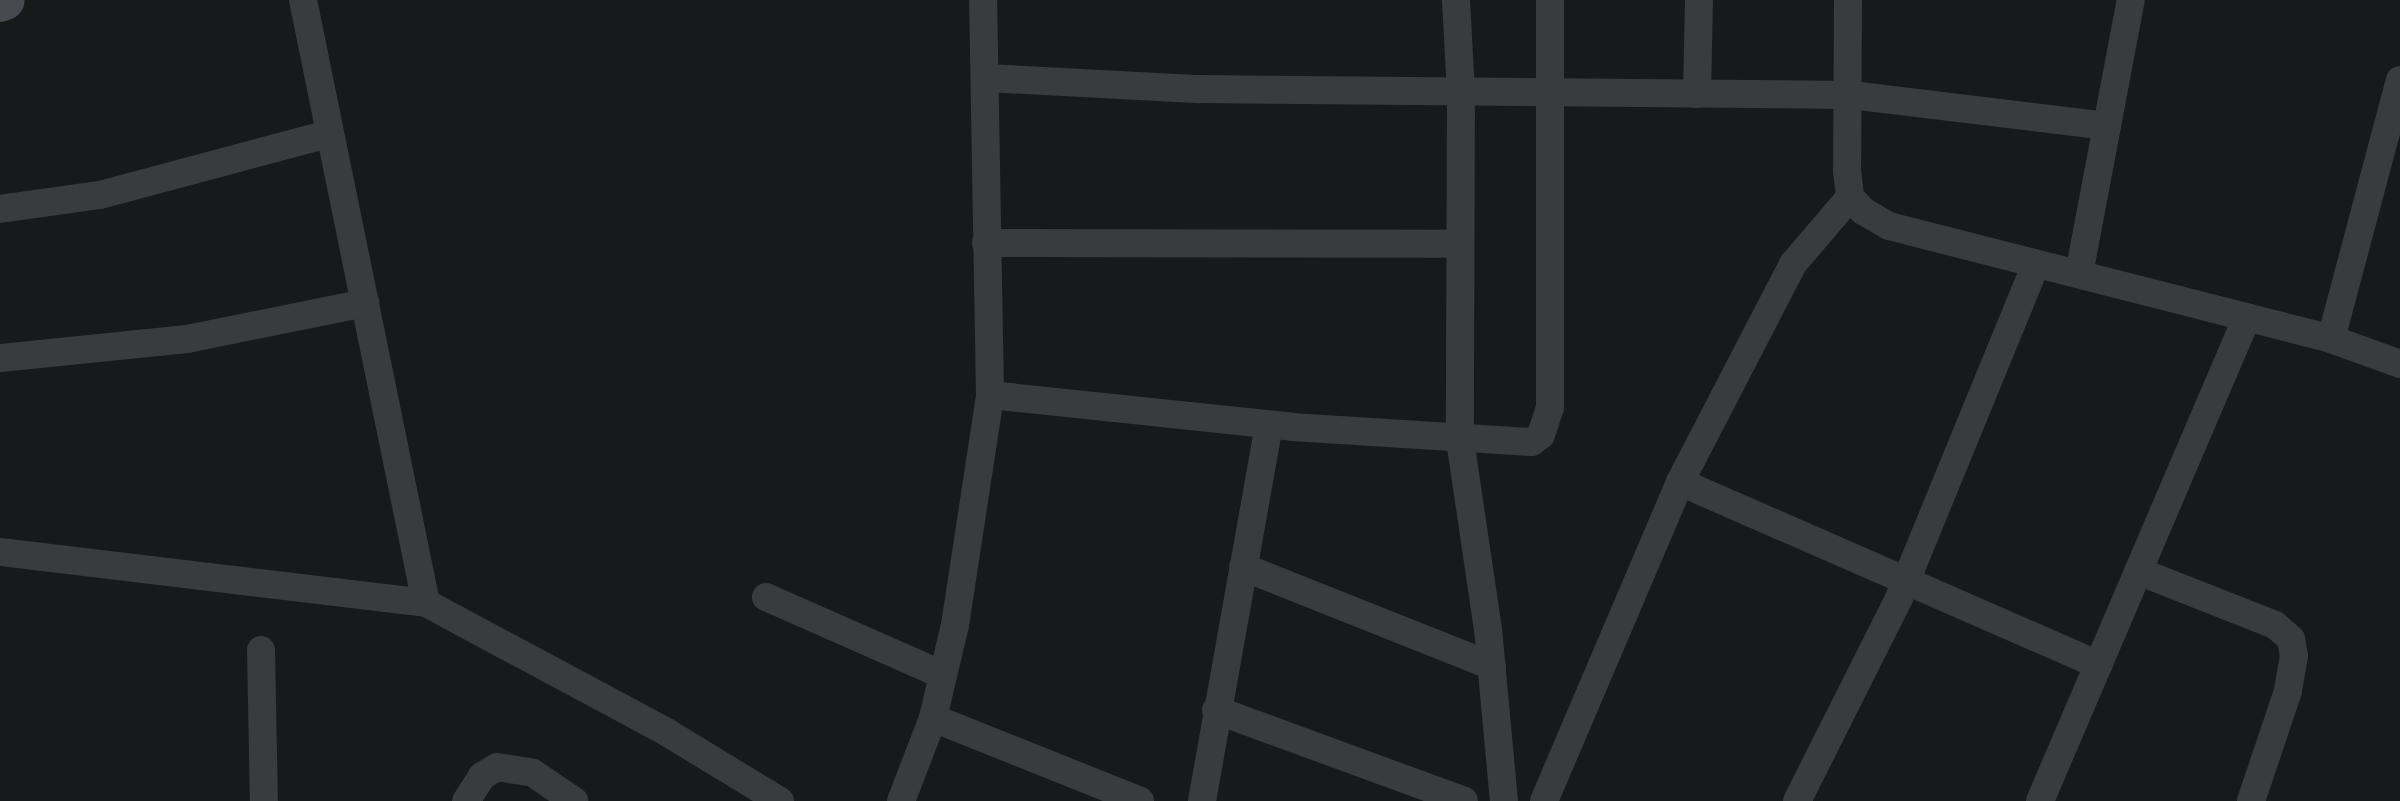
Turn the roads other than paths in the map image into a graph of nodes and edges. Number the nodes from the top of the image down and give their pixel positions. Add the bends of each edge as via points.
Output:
1 (303, 0) edge
2 (983, 0) edge
3 (1456, 0) edge
4 (1550, 0) edge
5 (1699, 0) edge
6 (1848, 0) edge
7 (2131, 0) edge
8 (987, 78) junction
9 (2400, 80) edge
10 (1553, 89) junction
11 (1461, 92) junction
12 (1697, 94) junction
13 (1851, 95) junction
14 (2107, 126) junction
15 (327, 134) junction
16 (1850, 197) junction
17 (0, 209) edge
18 (986, 243) junction
19 (1459, 244) junction
20 (2036, 264) junction
21 (2079, 274) junction
22 (365, 303) junction
23 (2247, 317) junction
24 (2331, 339) junction
25 (0, 358) edge
26 (2400, 364) edge
27 (990, 395) junction
28 (1269, 425) junction
29 (1460, 440) junction
30 (1680, 482) junction
31 (0, 552) edge
32 (1243, 567) junction
33 (2138, 571) junction
34 (1906, 581) junction
35 (766, 597) dead end
36 (426, 603) junction
37 (261, 650) dead end
38 (2099, 665) junction
39 (1492, 666) junction
40 (943, 675) junction
41 (1216, 710) junction
42 (933, 718) junction
43 (264, 801) edge
44 (466, 801) edge
45 (574, 801) edge
46 (780, 801) edge
47 (901, 801) edge
48 (1140, 801) edge
49 (1202, 801) edge
50 (1464, 801) edge
51 (1504, 801) edge
52 (1544, 801) edge
53 (1797, 801) edge
54 (2040, 801) edge
55 (2251, 801) edge

1 - 15 street
2 - 8 street
3 - 11 street
4 - 10 street
5 - 12 street
6 - 13 street
7 - 14 street
8 - 11 street via 1200,89
8 - 18 street
9 - 24 street
10 - 11 street
10 - 12 street
10 - 29 street via 1546,424 1532,442
11 - 19 street
12 - 13 street
13 - 14 street
13 - 16 street
14 - 21 street
15 - 17 street via 100,195
15 - 22 street
16 - 20 street via 1889,226
16 - 30 street via 1793,264
18 - 19 street
18 - 27 street
19 - 29 street
20 - 21 street
20 - 34 street
21 - 23 street
22 - 25 street via 187,339
22 - 36 street
23 - 24 street
23 - 33 street
24 - 26 street
27 - 28 street
27 - 40 street
28 - 29 street
28 - 32 street
29 - 39 street
30 - 34 street
30 - 52 street
31 - 36 street
32 - 39 street
32 - 41 street
33 - 38 street
33 - 55 street via 2275,625 2291,639 2288,691
34 - 38 street
34 - 53 street
35 - 40 street
36 - 46 street via 668,733
37 - 43 street
38 - 54 street
39 - 51 street
40 - 42 street
41 - 49 street
41 - 50 street
42 - 47 street
42 - 48 street
44 - 45 street via 482,776 497,767 533,773

